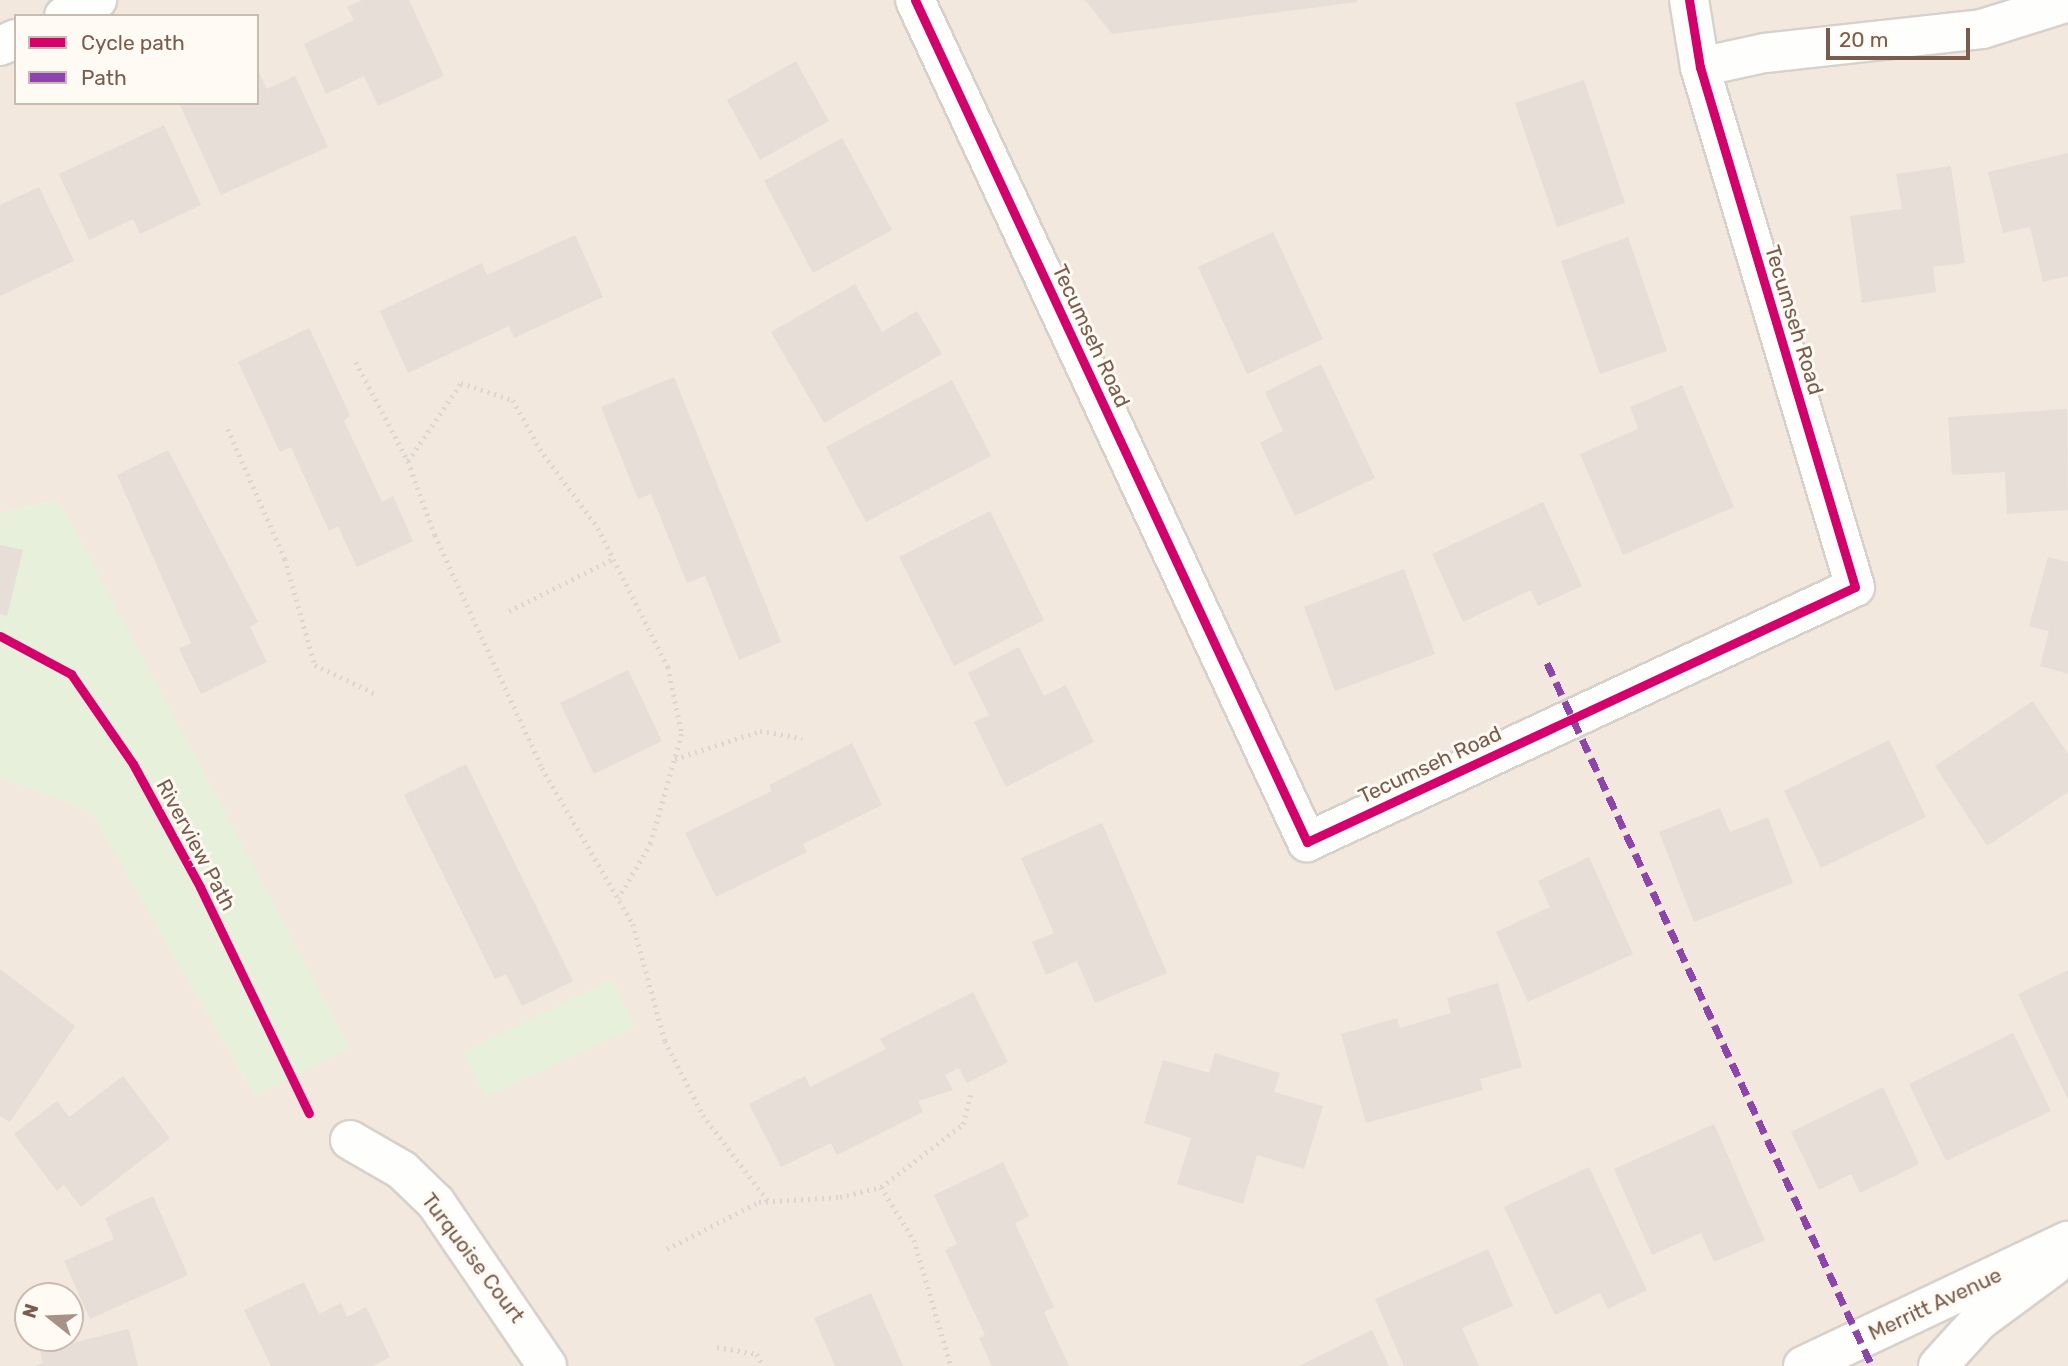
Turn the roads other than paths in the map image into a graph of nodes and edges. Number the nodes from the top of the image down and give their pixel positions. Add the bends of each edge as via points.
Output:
1 (97, 0) edge
2 (915, 0) edge
3 (1689, 0) edge
4 (2068, 2) edge
5 (68, 14) edge
6 (1700, 67) junction
7 (350, 1140) dead end
8 (2068, 1241) edge
9 (2068, 1256) edge
10 (547, 1366) edge
11 (1802, 1366) edge
12 (1938, 1366) edge

1 - 5 street
2 - 6 street, Tecumseh Road via 1307,842 1855,587
3 - 6 street, Tecumseh Road
4 - 6 street via 1982,29 1765,53
7 - 10 street, Turquoise Court via 402,1170 436,1203
8 - 11 street, Merritt Avenue
9 - 12 street via 1979,1321

